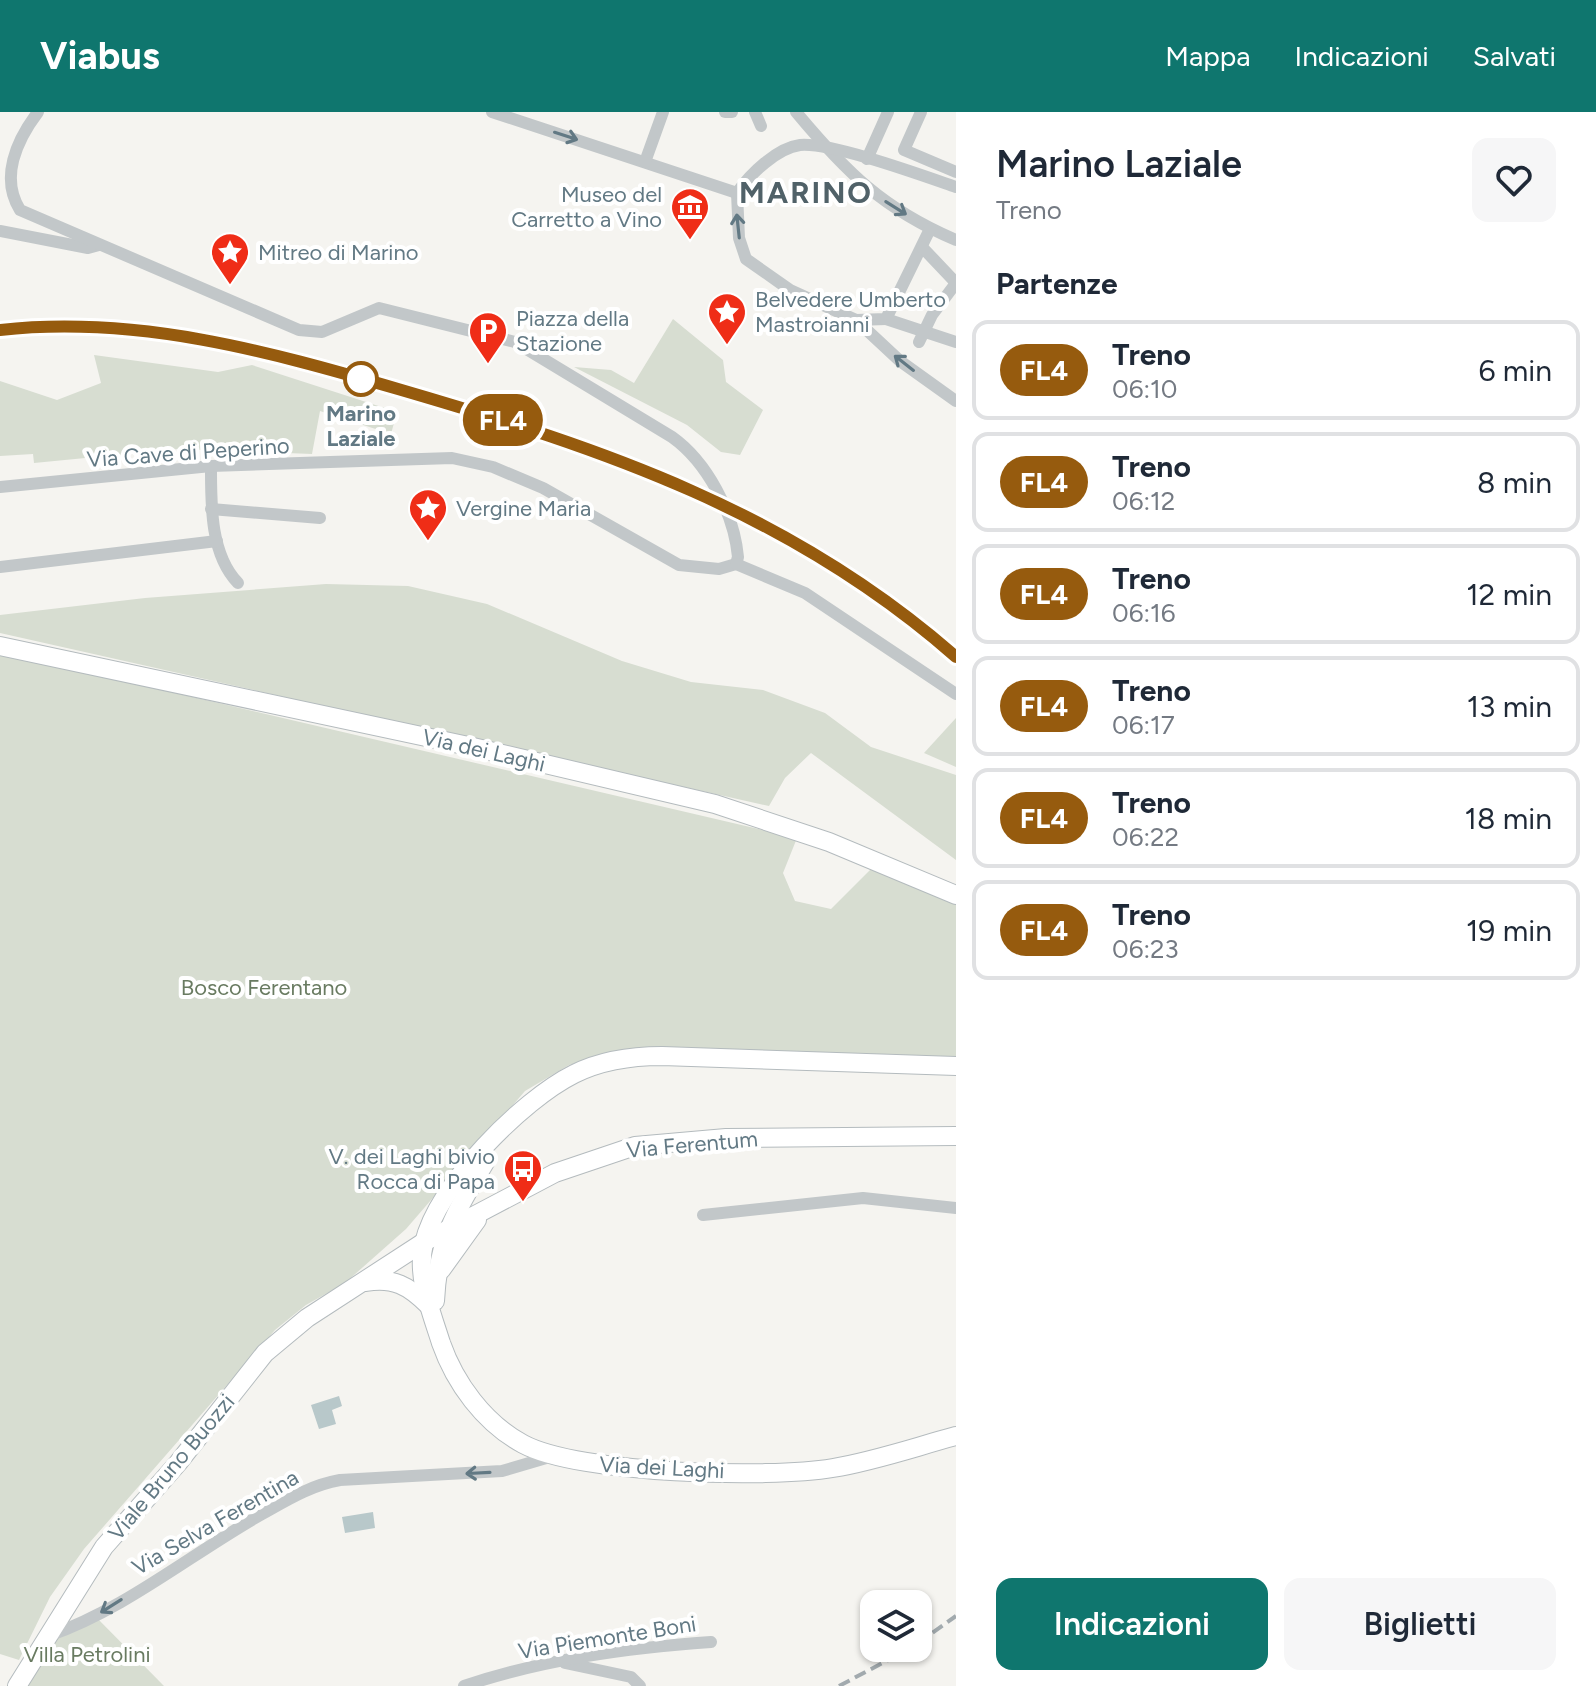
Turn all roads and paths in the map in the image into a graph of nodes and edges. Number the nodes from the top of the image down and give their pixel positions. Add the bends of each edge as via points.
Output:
1 (38, 112) edge
2 (492, 112) edge
3 (663, 112) edge
4 (725, 112) edge
5 (732, 112) edge
6 (755, 112) edge
7 (796, 112) edge
8 (888, 112) edge
9 (921, 112) edge
10 (761, 126) dead end
11 (811, 130) junction
12 (799, 145) junction
13 (828, 150) junction
14 (867, 159) junction
15 (645, 162) junction
16 (956, 172) edge
17 (956, 187) edge
18 (737, 193) junction
19 (930, 229) junction
20 (0, 231) edge
21 (956, 240) edge
22 (99, 245) junction
23 (922, 247) junction
24 (956, 283) edge
25 (886, 319) junction
26 (856, 320) junction
27 (921, 336) junction
28 (956, 342) edge
29 (956, 401) edge
30 (211, 466) junction
31 (0, 487) edge
32 (211, 509) junction
33 (320, 518) dead end
34 (217, 541) junction
35 (736, 564) junction
36 (0, 567) edge
37 (238, 583) dead end
38 (0, 646) edge
39 (956, 694) edge
40 (956, 895) edge
41 (956, 1066) edge
42 (505, 1128) junction
43 (956, 1136) edge
44 (479, 1173) junction
45 (514, 1194) junction
46 (442, 1200) junction
47 (956, 1208) edge
48 (486, 1210) junction
49 (703, 1215) dead end
50 (447, 1230) junction
51 (424, 1242) junction
52 (363, 1283) junction
53 (436, 1284) junction
54 (432, 1313) junction
55 (956, 1436) edge
56 (553, 1456) junction
57 (48, 1636) junction
58 (711, 1642) dead end
59 (556, 1662) junction
60 (17, 1686) edge
61 (464, 1686) edge
62 (640, 1686) edge

1 - 22 street via 6,156 7,196 20,210
2 -> 15 street
3 - 15 street
4 - 5 street
6 - 10 street
7 - 11 street
8 - 14 street
9 - 16 street via 904,150
11 - 12 street
11 - 13 street
12 - 13 street
12 - 18 street via 780,152
13 - 14 street
13 -> 19 street via 862,186
14 - 17 street
15 - 18 street
26 -> 18 street via 790,290 746,259 739,238
19 - 21 street
19 - 23 street
20 - 22 street via 88,248
22 - 35 street via 310,333 379,308 515,342 692,453 721,502 736,546
23 - 24 street
23 - 25 street
24 - 27 street
25 - 26 street
25 - 27 street
29 -> 26 street via 900,361
27 - 28 street
30 - 31 street, Via Cave di Peperino
30 - 32 street
30 - 35 street, Via Cave di Peperino via 464,460 552,492 679,565 719,569
32 - 33 street
32 - 34 street
34 - 36 street
34 - 37 street via 227,572
35 - 39 street, Via Cave di Peperino via 805,593
38 - 40 main road, Via dei Laghi via 715,804 829,842
41 - 42 main road, Via dei Laghi via 639,1057 569,1076
42 - 44 main road, Via dei Laghi
42 - 46 main road, Via dei Laghi
43 - 45 main road, Via Ferentum via 657,1143 588,1159
44 - 45 main road via 492,1194
44 - 50 main road, Via dei Laghi
45 - 48 main road, Via Ferentum
46 - 51 main road, Via dei Laghi
46 - 52 main road
47 - 49 street via 863,1198
48 - 50 main road, Via Ferentum
48 - 53 main road via 457,1244
50 - 51 main road, Via Ferentum
50 - 53 main road, Via dei Laghi
51 - 52 main road, Via Ferentum
51 - 54 main road, Via dei Laghi via 422,1273
52 - 54 main road via 402,1284
52 - 57 main road, Viale Bruno Buozzi via 299,1323 258,1361 104,1547
53 - 54 main road, Via dei Laghi
54 - 56 main road, Via dei Laghi via 450,1365 472,1400 517,1441
55 - 56 main road, Via dei Laghi via 869,1461 801,1471 656,1469
56 -> 57 street, Via Selva Ferentina via 502,1471 319,1485 229,1532 80,1625
57 - 60 main road, Viale Bruno Buozzi
58 - 59 street, Via Piemonte Boni
59 - 61 street, Via Piemonte Boni
59 - 62 street via 631,1677

